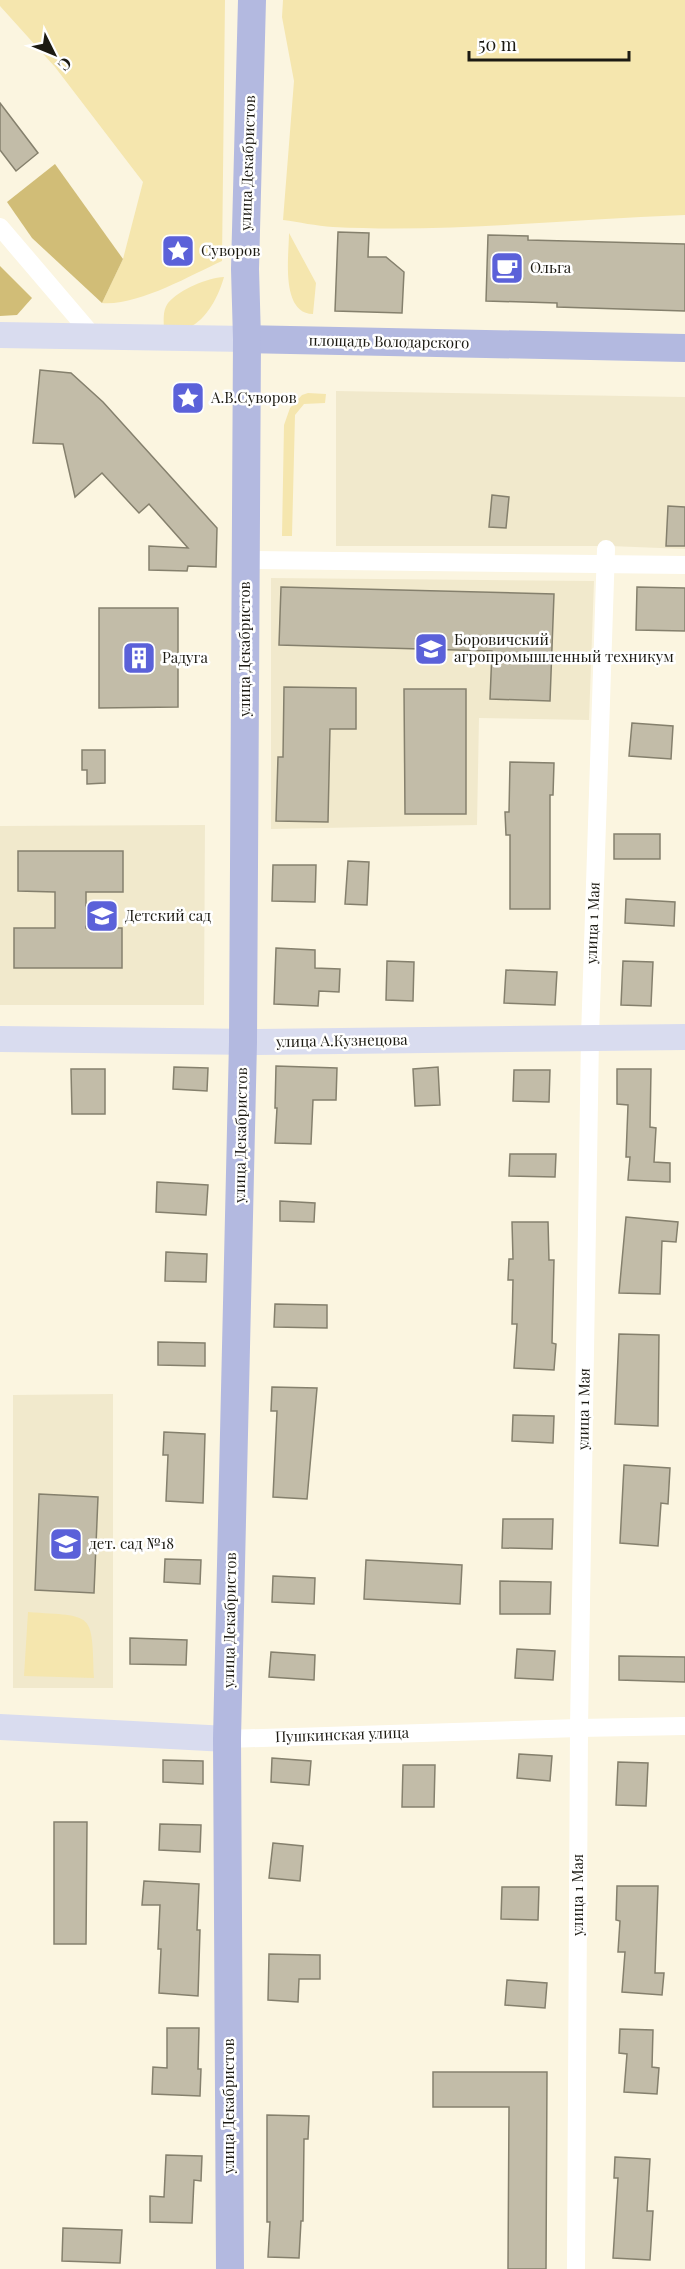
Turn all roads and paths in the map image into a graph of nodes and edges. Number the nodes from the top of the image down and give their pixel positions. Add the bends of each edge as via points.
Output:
1 (252, 0) edge
2 (0, 227) edge
3 (0, 335) edge
4 (93, 336) junction
5 (247, 339) junction
6 (685, 348) edge
7 (605, 556) junction
8 (245, 560) junction
9 (685, 565) edge
10 (590, 1037) junction
11 (685, 1037) edge
12 (0, 1039) edge
13 (243, 1042) junction
14 (685, 1726) edge
15 (0, 1727) edge
16 (579, 1728) junction
17 (227, 1739) junction
18 (230, 2269) edge
19 (576, 2269) edge

1 - 5 main road, улица Декабристов via 245,269
2 - 4 street
3 - 4 main road, площадь Володарского
4 - 5 main road, площадь Володарского
5 - 6 main road, площадь Володарского
5 - 8 main road, улица Декабристов
7 - 8 street
7 - 9 street
7 - 10 street, улица 1 Мая
8 - 13 main road, улица Декабристов
10 - 11 main road, улица А.Кузнецова
10 - 13 main road, улица А.Кузнецова
10 - 16 street, улица 1 Мая
12 - 13 main road, улица А.Кузнецова
13 - 17 main road, улица Декабристов
14 - 16 street, Пушкинская улица
15 - 17 main road, Пушкинская улица
16 - 17 street, Пушкинская улица
16 - 19 street, улица 1 Мая
17 - 18 main road, улица Декабристов

